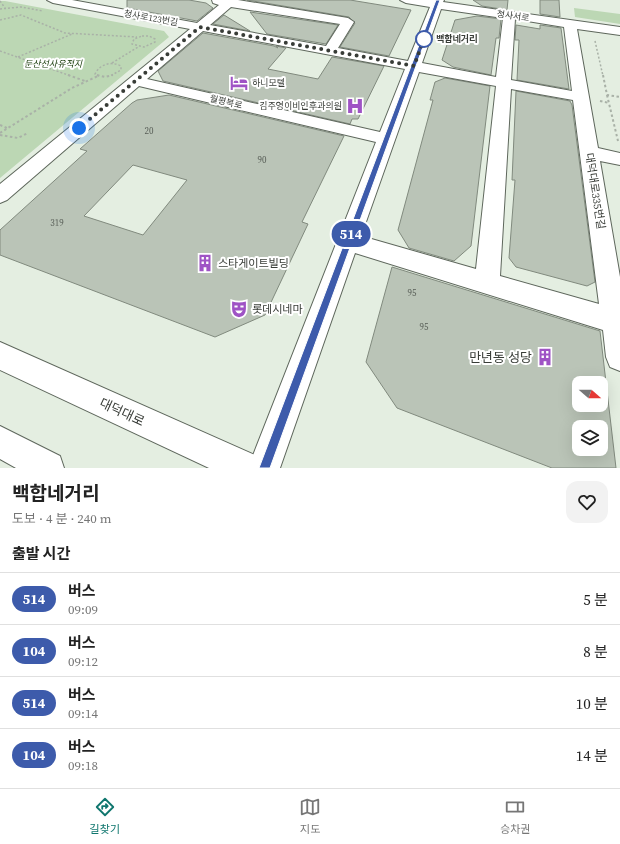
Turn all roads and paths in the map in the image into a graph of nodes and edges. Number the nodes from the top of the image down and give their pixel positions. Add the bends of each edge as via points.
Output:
1 (53, 0) edge
2 (210, 0) edge
3 (406, 0) edge
4 (0, 1) edge
5 (230, 2) edge
6 (437, 2) edge
7 (5, 8) dead end
8 (509, 15) junction
9 (0, 20) edge
10 (570, 24) junction
11 (200, 27) junction
12 (620, 31) edge
13 (73, 34) junction
14 (137, 38) junction
15 (601, 40) dead end
16 (138, 47) junction
17 (0, 51) edge
18 (330, 51) junction
19 (18, 57) junction
20 (112, 63) junction
21 (414, 66) junction
22 (98, 76) junction
23 (85, 81) junction
24 (136, 81) junction
25 (504, 83) junction
26 (607, 95) junction
27 (620, 97) edge
28 (589, 99) junction
29 (609, 103) junction
30 (0, 125) edge
31 (8, 128) junction
32 (28, 133) dead end
33 (0, 134) edge
34 (387, 139) junction
35 (619, 152) edge
36 (590, 153) junction
37 (0, 195) edge
38 (348, 242) junction
39 (487, 283) junction
40 (615, 321) junction
41 (0, 356) edge
42 (620, 357) edge
43 (0, 442) edge
44 (48, 468) edge
45 (245, 468) edge
46 (264, 468) edge

1 - 11 street, 청사로123번길
2 - 5 street
3 - 6 street, 청사서로
4 - 7 path
5 - 11 street
5 - 18 street via 348,22
6 - 8 street, 청사서로
6 - 21 street
8 - 10 street, 청사서로
8 - 25 street
9 - 13 path via 21,16
10 - 12 street, 청사서로
10 - 28 street, 대덕대로335번길
11 - 18 street, 청사로123번길
11 - 24 street
13 - 14 path
13 - 19 path
14 - 16 path via 132,44
14 - 16 path via 148,36 155,39 150,45
15 - 26 path via 595,39
16 - 20 path
17 - 19 path
18 - 21 street, 청사로123번길
19 - 23 path
20 - 22 path via 98,68 95,71
20 - 22 path via 121,66 121,70 109,76
21 - 25 street, 청사로123번길
21 - 34 street
22 - 23 path
23 - 31 path
24 - 34 street, 월평북로
24 - 37 street
25 - 28 street, 청사로123번길
25 - 39 street
26 - 27 path
26 - 29 path
28 - 29 path
28 - 36 street, 대덕대로335번길
29 - 35 path
30 - 31 path
31 - 33 path
32 - 33 path via 18,138
34 - 38 street
35 - 36 street
36 - 40 street, 대덕대로335번길
38 - 39 street
38 - 46 street
39 - 40 street
40 - 42 street, 대덕대로335번길
41 - 45 street, 대덕대로
43 - 44 street

